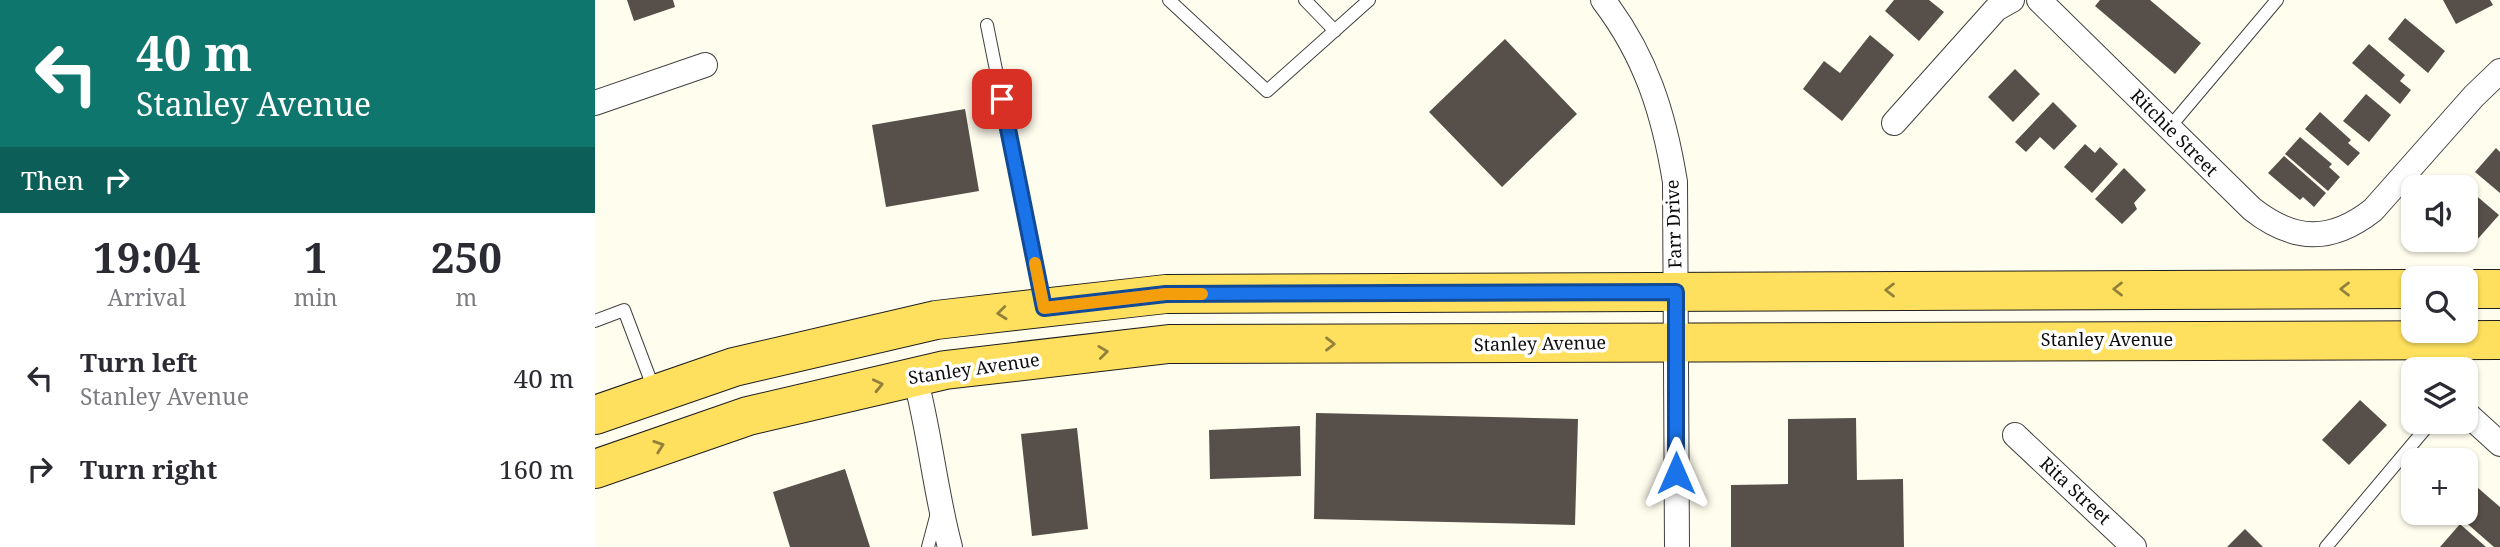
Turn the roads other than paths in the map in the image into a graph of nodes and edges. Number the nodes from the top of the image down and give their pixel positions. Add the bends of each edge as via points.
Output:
1 (1170, 0) edge
2 (1305, 0) edge
3 (1369, 0) edge
4 (1603, 0) edge
5 (2012, 0) edge
6 (2039, 0) edge
7 (2277, 0) edge
8 (987, 25) dead end
9 (1335, 31) junction
10 (705, 65) dead end
11 (2500, 71) edge
12 (595, 103) edge
13 (1894, 123) dead end
14 (2169, 128) junction
15 (2401, 289) edge
16 (2478, 289) edge
17 (2500, 289) edge
18 (1676, 292) junction
19 (1044, 308) junction
20 (595, 321) edge
21 (2500, 340) edge
22 (1675, 343) junction
23 (915, 377) junction
24 (656, 394) junction
25 (595, 415) edge
26 (2478, 424) edge
27 (2421, 434) edge
28 (2015, 435) dead end
29 (2500, 444) edge
30 (595, 469) edge
31 (939, 506) junction
32 (928, 547) edge
33 (950, 547) edge
34 (1677, 547) edge
35 (2134, 547) edge
36 (2326, 547) edge

1 - 9 lane via 1267,91
2 - 9 lane
3 - 9 lane
4 - 18 street, Farr Drive via 1635,50 1667,134 1675,182
5 - 13 street via 1996,9
6 - 14 street, Ritchie Street
7 - 14 lane
8 - 19 lane
10 - 12 street
11 - 14 street, Ritchie Street via 2373,210 2356,223 2326,234 2302,234 2269,222
15 -> 18 main road
16 - 17 main road
18 - 19 main road via 1166,294
18 - 22 street, Farr Drive
19 -> 24 main road via 936,320 734,366
20 - 24 lane via 624,310
21 - 22 main road, Stanley Avenue
23 -> 22 main road, Stanley Avenue via 1168,344
22 - 34 street, Farr Drive
30 -> 23 main road, Stanley Avenue via 748,415
23 - 31 street
24 - 25 main road
26 - 29 street
27 - 36 lane
28 - 35 street, Rita Street
31 - 32 lane
31 - 33 street

